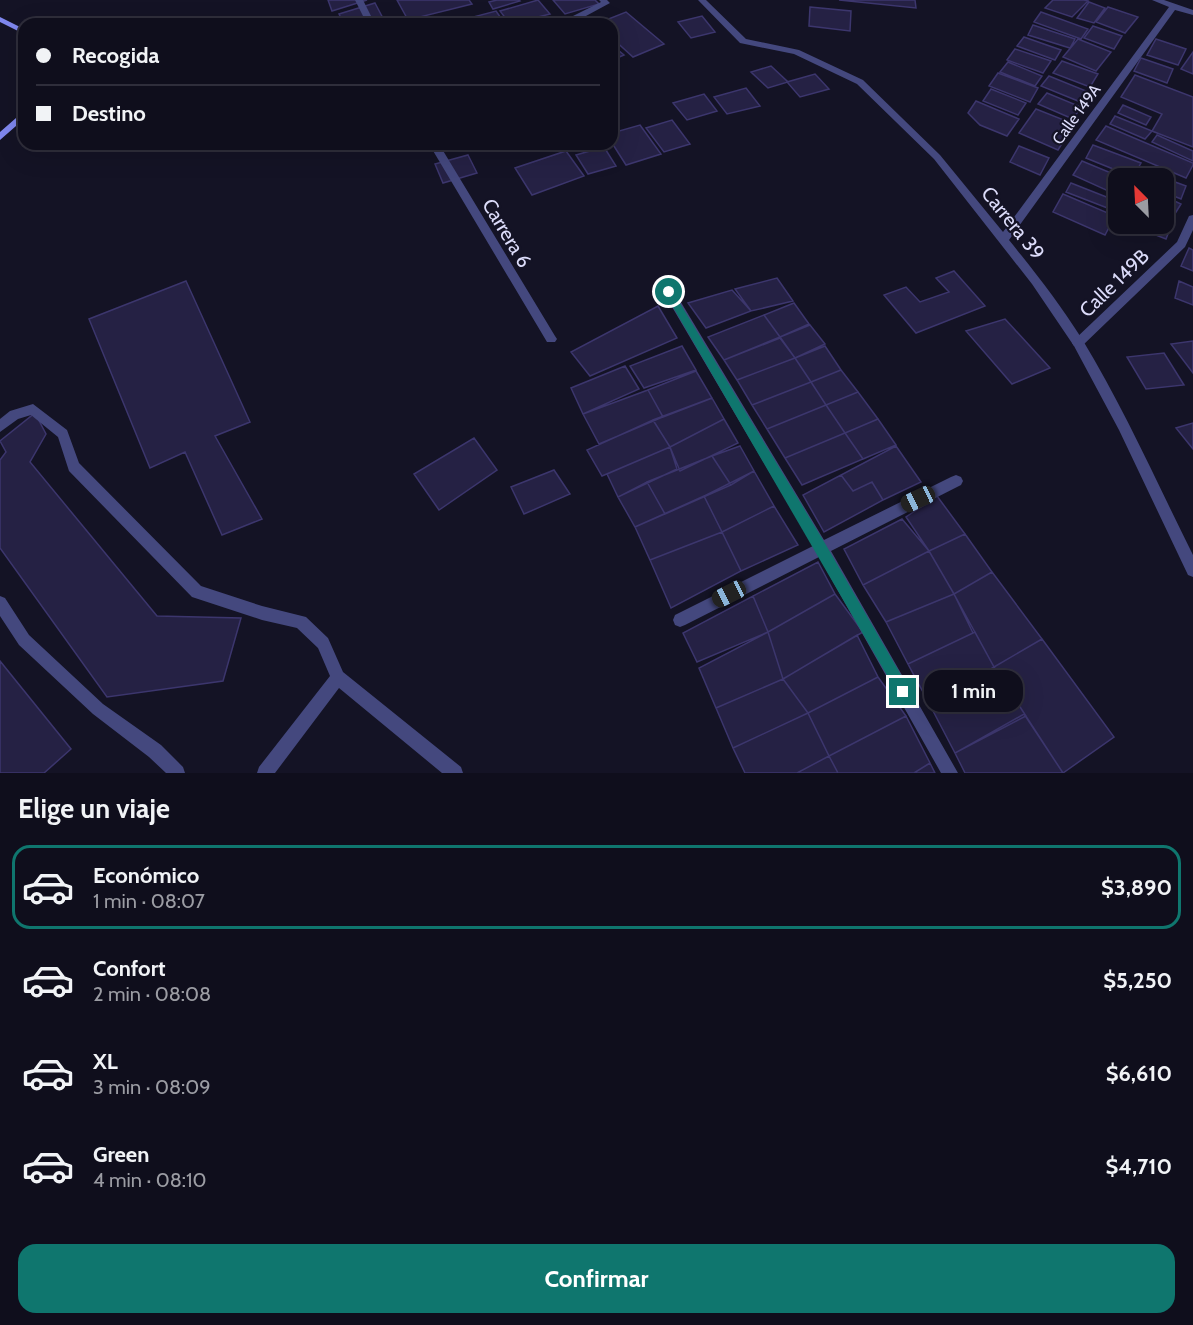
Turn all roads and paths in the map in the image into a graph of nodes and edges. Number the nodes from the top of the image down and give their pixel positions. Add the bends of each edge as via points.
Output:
1 (359, 0) edge
2 (603, 0) edge
3 (702, 0) edge
4 (1156, 0) edge
5 (1174, 6) junction
6 (1193, 13) edge
7 (369, 18) edge
8 (576, 18) edge
9 (0, 19) edge
10 (18, 29) edge
11 (18, 120) edge
12 (0, 137) edge
13 (438, 150) edge
14 (1193, 219) edge
15 (1003, 240) junction
16 (669, 292) dead end
17 (551, 339) dead end
18 (1078, 343) junction
19 (0, 426) edge
20 (956, 481) dead end
21 (822, 549) junction
22 (1193, 570) edge
23 (0, 603) edge
24 (680, 620) dead end
25 (338, 677) junction
26 (177, 773) edge
27 (265, 773) edge
28 (455, 773) edge
29 (950, 773) edge

1 - 7 street
2 - 8 street via 606,3
3 - 15 street, Carrera 39 via 743,41 796,52 860,82 937,157
4 - 5 street
5 - 6 street
5 - 15 street, Calle 149A
9 - 10 street
11 - 12 street
13 - 17 street, Carrera 6
14 - 18 street, Calle 149B via 1181,244
15 - 18 street, Carrera 39
16 - 21 street
18 - 22 street, Carrera 39
19 - 25 street via 14,415 33,409 63,434 74,467 197,592 262,614 302,622 323,643
20 - 21 street
21 - 24 street
21 - 29 street
23 - 26 street via 24,640 98,709 155,751
25 - 27 street
25 - 28 street

